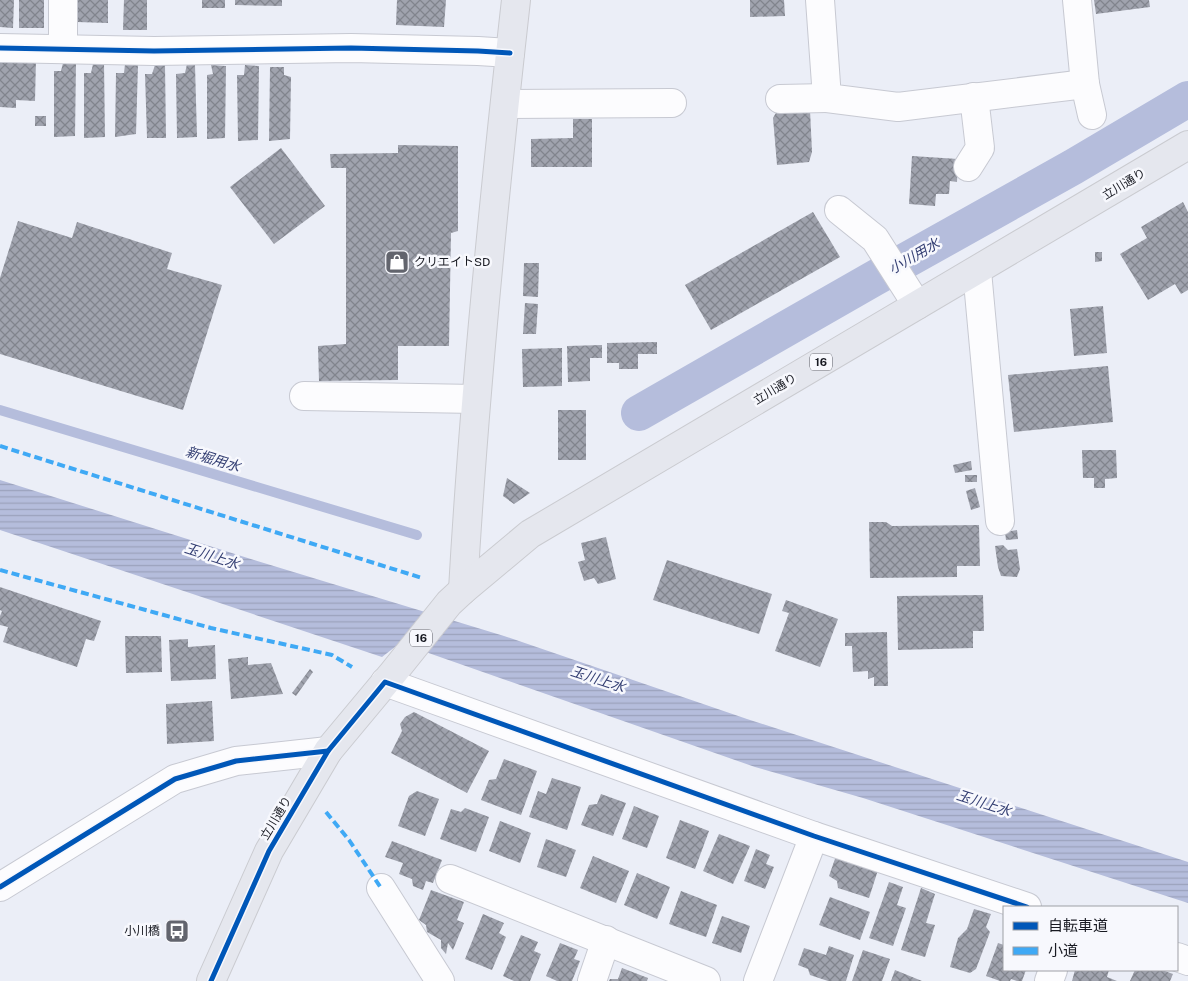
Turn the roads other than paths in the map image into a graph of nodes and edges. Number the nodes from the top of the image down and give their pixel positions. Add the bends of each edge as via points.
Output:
1 (64, 0) edge
2 (516, 0) edge
3 (820, 0) edge
4 (1077, 0) edge
5 (0, 48) edge
6 (63, 48) junction
7 (510, 53) junction
8 (1085, 84) junction
9 (974, 97) junction
10 (827, 98) junction
11 (780, 99) dead end
12 (672, 103) dead end
13 (504, 104) junction
14 (1092, 115) dead end
15 (1188, 146) edge
16 (968, 167) dead end
17 (839, 210) dead end
18 (977, 271) junction
19 (918, 305) junction
20 (304, 396) dead end
21 (476, 399) junction
22 (1000, 521) dead end
23 (456, 596) junction
24 (389, 677) junction
25 (328, 751) junction
26 (814, 836) junction
27 (450, 879) dead end
28 (0, 887) edge
29 (381, 888) dead end
30 (1024, 906) edge
31 (606, 940) junction
32 (211, 981) edge
33 (440, 981) edge
34 (592, 981) edge
35 (706, 981) edge
36 (758, 981) edge

1 - 6 street
2 - 7 main road
3 - 10 street
4 - 8 street
5 - 6 street
6 - 7 street via 154,51 351,48
7 - 13 main road
8 - 9 street
8 - 14 street
9 - 10 street via 898,107
9 - 16 street via 980,148
10 - 11 street
12 - 13 street
13 - 21 main road
15 - 18 main road, 立川通り / 16
17 - 19 street via 875,239
18 - 19 main road, 立川通り / 16
18 - 22 street
19 - 23 main road, 立川通り / 16 via 530,534
20 - 21 street
21 - 23 main road
23 - 24 main road, 16
24 - 25 main road, 立川通り / 16
24 - 26 street
25 - 28 street via 236,761 175,779
25 - 32 main road, 立川通り / 16 via 269,851
26 - 30 street
26 - 36 street
27 - 31 street
29 - 33 street
31 - 34 street
31 - 35 street

